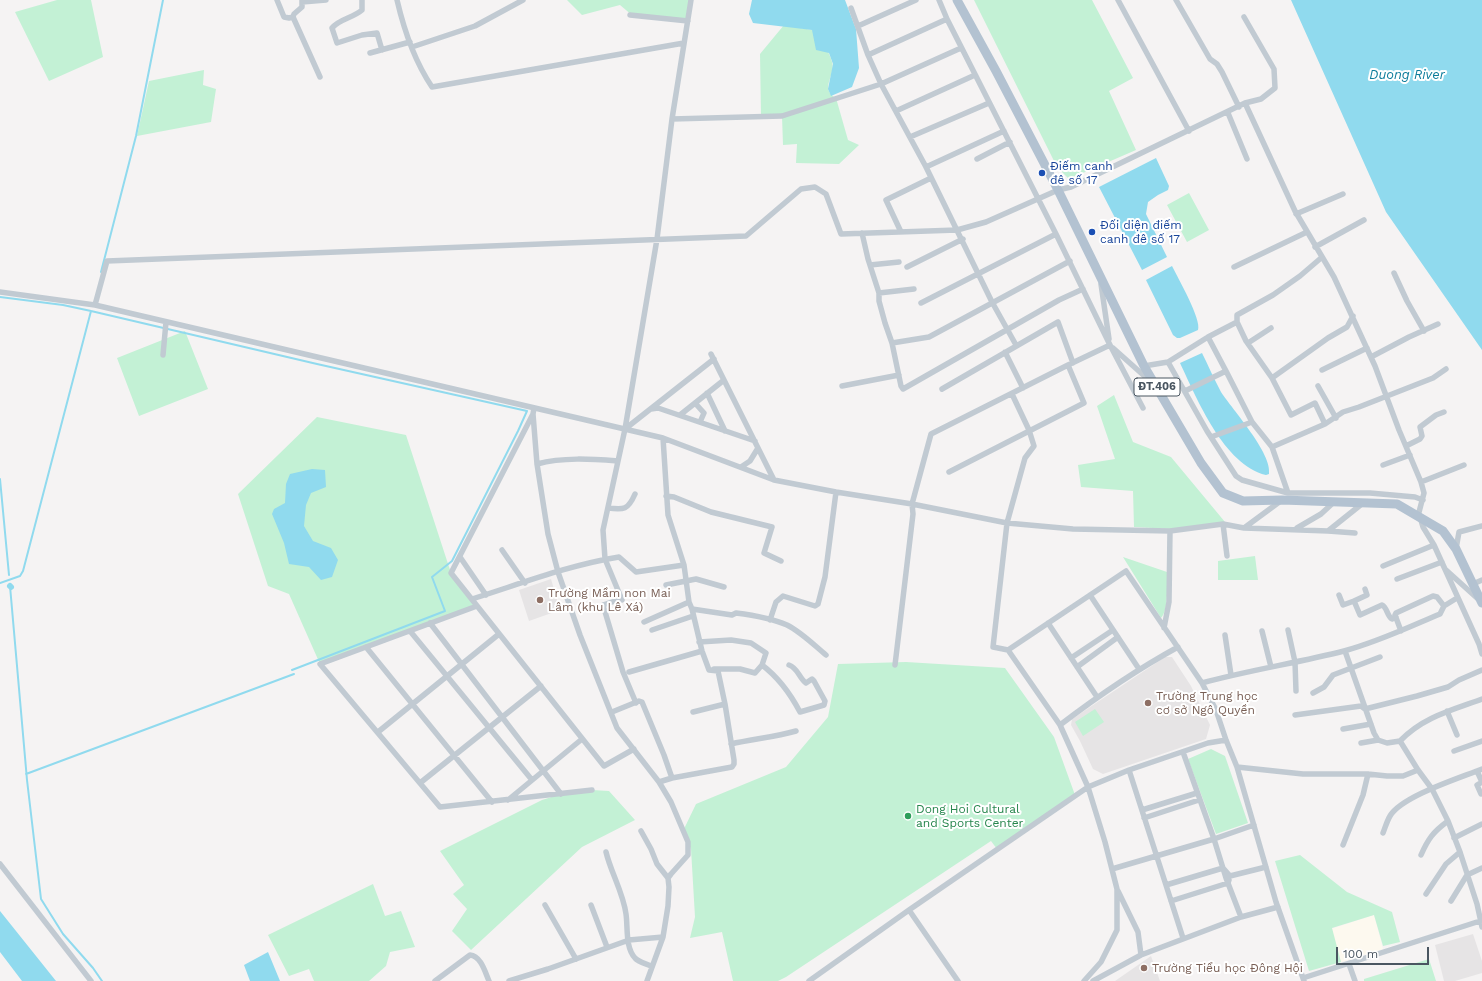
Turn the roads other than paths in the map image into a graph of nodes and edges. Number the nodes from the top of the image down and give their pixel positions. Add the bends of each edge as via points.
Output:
1 (276, 0) edge
2 (326, 0) edge
3 (362, 0) edge
4 (397, 0) edge
5 (523, 0) edge
6 (691, 0) edge
7 (916, 0) edge
8 (939, 0) edge
9 (957, 0) edge
10 (1118, 0) edge
11 (1176, 0) edge
12 (302, 1) edge
13 (851, 8) dead end
14 (630, 15) dead end
15 (293, 17) junction
16 (1244, 18) dead end
17 (947, 19) junction
18 (688, 21) junction
19 (858, 26) junction
20 (684, 43) junction
21 (411, 45) junction
22 (961, 48) junction
23 (382, 50) junction
24 (370, 53) dead end
25 (868, 55) junction
26 (975, 75) junction
27 (320, 77) dead end
28 (881, 84) junction
29 (989, 103) junction
30 (1245, 104) junction
31 (1239, 107) junction
32 (896, 111) junction
33 (1228, 113) junction
34 (672, 119) junction
35 (1004, 131) junction
36 (1189, 131) junction
37 (910, 137) junction
38 (1010, 142) junction
39 (977, 159) dead end
40 (1247, 159) dead end
41 (926, 167) junction
42 (931, 178) junction
43 (1058, 190) junction
44 (1343, 194) dead end
45 (1038, 198) junction
46 (1296, 214) junction
47 (1364, 220) dead end
48 (957, 230) junction
49 (862, 232) junction
50 (901, 232) junction
51 (1307, 232) junction
52 (1056, 234) junction
53 (657, 239) junction
54 (963, 239) junction
55 (1315, 247) junction
56 (1322, 258) junction
57 (1070, 261) junction
58 (899, 262) dead end
59 (870, 265) junction
60 (907, 267) dead end
61 (1234, 267) dead end
62 (1394, 273) dead end
63 (979, 274) junction
64 (1100, 277) junction
65 (914, 289) dead end
66 (1083, 289) junction
67 (0, 292) edge
68 (879, 293) junction
69 (992, 302) junction
70 (921, 303) dead end
71 (94, 306) junction
72 (1353, 316) junction
73 (1237, 322) junction
74 (1438, 324) dead end
75 (166, 326) junction
76 (1271, 328) dead end
77 (1007, 329) junction
78 (1424, 331) junction
79 (1208, 337) junction
80 (892, 343) junction
81 (1248, 343) junction
82 (1016, 345) junction
83 (1110, 345) junction
84 (1367, 348) junction
85 (1005, 352) junction
86 (163, 355) dead end
87 (1371, 357) junction
88 (1168, 362) junction
89 (1071, 364) junction
90 (1144, 366) junction
91 (1446, 369) dead end
92 (1322, 370) dead end
93 (1226, 371) junction
94 (900, 375) junction
95 (1272, 378) junction
96 (724, 380) junction
97 (842, 386) dead end
98 (1318, 386) dead end
99 (1023, 388) junction
100 (1157, 388) junction
101 (942, 389) dead end
102 (1185, 391) junction
103 (707, 394) junction
104 (1012, 394) junction
105 (1387, 397) junction
106 (695, 403) junction
107 (1143, 408) dead end
108 (651, 409) junction
109 (715, 410) junction
110 (534, 411) junction
111 (1444, 412) dead end
112 (704, 414) junction
113 (680, 415) junction
114 (1336, 418) junction
115 (700, 422) junction
116 (1252, 422) junction
117 (1325, 424) junction
118 (625, 429) junction
119 (1029, 430) junction
120 (725, 431) junction
121 (1211, 437) junction
122 (663, 438) junction
123 (755, 441) junction
124 (1406, 446) junction
125 (1272, 447) junction
126 (758, 448) junction
127 (1410, 456) junction
128 (618, 461) junction
129 (536, 464) junction
130 (1383, 465) dead end
131 (1464, 465) dead end
132 (741, 467) junction
133 (949, 472) dead end
134 (774, 480) junction
135 (1421, 482) junction
136 (836, 492) junction
137 (1288, 492) junction
138 (635, 494) dead end
139 (666, 496) junction
140 (1282, 500) junction
141 (1422, 500) junction
142 (1334, 502) junction
143 (1363, 503) junction
144 (912, 504) junction
145 (608, 508) junction
146 (1419, 516) junction
147 (1007, 523) junction
148 (1223, 524) junction
149 (1482, 526) edge
150 (1244, 528) junction
151 (1296, 529) junction
152 (1170, 531) junction
153 (1328, 531) junction
154 (1355, 533) dead end
155 (1434, 545) junction
156 (1456, 549) junction
157 (502, 550) dead end
158 (1227, 556) dead end
159 (460, 557) junction
160 (605, 559) junction
161 (781, 561) dead end
162 (1442, 562) junction
163 (684, 565) junction
164 (1383, 566) dead end
165 (1445, 569) junction
166 (558, 572) junction
167 (1397, 579) dead end
168 (1482, 580) edge
169 (686, 581) junction
170 (525, 583) junction
171 (1473, 584) junction
172 (666, 585) dead end
173 (724, 587) dead end
174 (1364, 589) dead end
175 (486, 595) junction
176 (1090, 595) junction
177 (1339, 595) dead end
178 (1457, 598) junction
179 (472, 599) junction
180 (1354, 601) junction
181 (689, 602) junction
182 (1481, 602) edge
183 (477, 606) junction
184 (1444, 606) junction
185 (692, 609) junction
186 (693, 616) junction
187 (1396, 617) junction
188 (770, 620) junction
189 (644, 622) dead end
190 (430, 623) junction
191 (1048, 623) junction
192 (1164, 628) junction
193 (410, 630) junction
194 (652, 630) dead end
195 (1113, 630) junction
196 (1288, 630) dead end
197 (1262, 631) dead end
198 (1402, 631) junction
199 (499, 634) junction
200 (1225, 635) dead end
201 (1118, 637) junction
202 (699, 642) junction
203 (366, 647) junction
204 (1178, 647) junction
205 (1008, 650) junction
206 (702, 651) junction
207 (1345, 651) junction
208 (1482, 654) edge
209 (826, 655) dead end
210 (1380, 657) dead end
211 (1071, 658) junction
212 (1295, 662) junction
213 (461, 664) junction
214 (762, 665) junction
215 (789, 665) dead end
216 (895, 665) dead end
217 (1077, 667) junction
218 (1272, 667) junction
219 (1352, 668) junction
220 (1139, 669) junction
221 (709, 670) junction
222 (1482, 670) edge
223 (629, 672) dead end
224 (1232, 675) junction
225 (447, 676) junction
226 (1202, 683) junction
227 (540, 686) junction
228 (1296, 691) dead end
229 (1313, 693) dead end
230 (1097, 697) junction
231 (1482, 699) edge
232 (636, 703) junction
233 (413, 704) junction
234 (725, 704) junction
235 (1365, 709) junction
236 (1447, 711) junction
237 (612, 712) junction
238 (693, 712) dead end
239 (1294, 715) dead end
240 (502, 717) junction
241 (1370, 724) junction
242 (1060, 725) junction
243 (489, 728) junction
244 (1343, 729) dead end
245 (796, 731) dead end
246 (378, 732) junction
247 (1457, 735) dead end
248 (582, 739) junction
249 (1226, 740) junction
250 (1378, 740) junction
251 (1400, 741) junction
252 (1482, 741) edge
253 (1362, 743) dead end
254 (732, 744) junction
255 (634, 749) junction
256 (1454, 751) dead end
257 (1182, 752) junction
258 (455, 756) junction
259 (1237, 767) junction
260 (1129, 770) junction
261 (1418, 770) junction
262 (1480, 770) edge
263 (543, 771) junction
264 (1368, 774) junction
265 (672, 778) junction
266 (532, 780) junction
267 (659, 782) junction
268 (1482, 782) edge
269 (420, 783) junction
270 (1088, 787) junction
271 (1432, 789) junction
272 (592, 790) dead end
273 (1196, 792) junction
274 (561, 794) junction
275 (1481, 794) edge
276 (508, 800) junction
277 (1199, 800) junction
278 (492, 802) junction
279 (1142, 810) junction
280 (1144, 818) junction
281 (1448, 821) junction
282 (1482, 824) edge
283 (1254, 825) junction
284 (641, 831) dead end
285 (1383, 833) dead end
286 (1454, 838) junction
287 (1214, 839) junction
288 (1343, 845) dead end
289 (606, 852) dead end
290 (1460, 852) junction
291 (1421, 855) dead end
292 (1156, 856) junction
293 (0, 864) edge
294 (1266, 867) junction
295 (1222, 868) junction
296 (1482, 868) edge
297 (1112, 869) junction
298 (1467, 875) junction
299 (1230, 876) junction
300 (668, 878) junction
301 (1228, 883) junction
302 (1166, 885) junction
303 (1117, 889) junction
304 (1426, 894) dead end
305 (1171, 901) junction
306 (1451, 902) dead end
307 (1480, 903) edge
308 (545, 905) dead end
309 (591, 905) dead end
310 (1278, 907) junction
311 (909, 910) junction
312 (1242, 917) junction
313 (1481, 924) edge
314 (664, 938) junction
315 (1183, 938) junction
316 (629, 940) junction
317 (607, 947) junction
318 (1141, 954) junction
319 (576, 959) junction
320 (1349, 964) junction
321 (651, 966) junction
322 (1303, 980) edge
323 (91, 981) edge
324 (435, 981) edge
325 (489, 981) edge
326 (509, 981) edge
327 (647, 981) edge
328 (809, 981) edge
329 (958, 981) edge
330 (1084, 981) edge
331 (1093, 981) edge
332 (1354, 981) edge

1 - 15 street via 284,18
2 - 12 street
3 - 23 street via 362,10 332,28 337,43 377,33
4 - 21 street
5 - 21 street via 475,26
6 - 18 street
7 - 19 street
8 - 17 street
9 - 43 main road, ĐT.406
10 - 36 street
11 - 31 street via 1210,59 1222,72
12 - 15 street via 302,8
13 - 19 street
14 - 18 street
15 - 27 street
16 - 30 street via 1274,69 1275,88 1261,100
17 - 22 street
17 - 25 street
18 - 20 street
19 - 25 street
20 - 21 street via 432,87
20 - 34 street
21 - 23 street
22 - 26 street
22 - 28 street
23 - 24 street
25 - 28 street
26 - 29 street
26 - 32 street
28 - 32 street
28 - 34 street via 782,116
29 - 35 street
29 - 37 street
30 - 31 street
30 - 46 street
31 - 33 street
32 - 37 street
33 - 36 street
33 - 40 street
34 - 53 street
35 - 38 street
35 - 41 street
36 - 43 street via 1071,187
37 - 41 street
38 - 39 street
38 - 45 street
41 - 42 street
42 - 48 street
42 - 50 street via 886,200
43 - 45 street
43 - 64 main road, ĐT.406
44 - 46 street
45 - 48 street via 986,222
45 - 52 street
46 - 51 street
47 - 55 street
48 - 50 street
48 - 54 street
49 - 50 street
49 - 53 street via 841,234 826,194 814,187 801,189 746,236
49 - 59 street
51 - 55 street
51 - 61 street
52 - 57 street
52 - 63 street
53 - 71 street via 107,261
53 - 118 street
54 - 60 street
54 - 63 street
55 - 56 street
56 - 72 street
56 - 73 street via 1272,295 1237,315
57 - 66 street
57 - 69 street
58 - 59 street
59 - 68 street
62 - 78 street
63 - 69 street
63 - 70 street
64 - 83 street
64 - 90 main road, ĐT.406
65 - 68 street
66 - 77 street
66 - 83 street
67 - 71 street
68 - 80 street
69 - 77 street
69 - 80 street via 929,337
71 - 75 street
72 - 84 street
72 - 95 street via 1347,327
73 - 79 street
73 - 81 street
74 - 78 street
75 - 86 street
75 - 110 street via 469,392
76 - 81 street
77 - 82 street
77 - 94 street via 904,388 901,386
78 - 87 street
79 - 88 street
79 - 93 street
80 - 94 street
81 - 95 street
82 - 85 street
82 - 89 street via 1058,322
83 - 89 street
83 - 100 street
83 - 107 street
84 - 87 street
84 - 92 street
85 - 99 street
85 - 101 street
87 - 105 street
88 - 90 street
88 - 102 street
89 - 99 street
89 - 119 street via 1084,403
90 - 100 main road, ĐT.406
91 - 105 street via 1433,378
93 - 102 street
93 - 116 street
94 - 97 street
95 - 117 street via 1291,416 1315,403
96 - 103 street
96 - 108 street via 713,356
96 - 123 street
98 - 114 street
99 - 104 street
100 - 140 main road, ĐT.406 via 1201,463 1223,493 1243,501
102 - 121 street
103 - 106 street
103 - 109 street
104 - 119 street
104 - 144 street via 931,434
105 - 114 street via 1343,412
105 - 124 street
106 - 112 street
106 - 113 street
108 - 113 street via 658,408
108 - 118 street
109 - 112 street
109 - 120 street
110 - 118 street
110 - 129 street
110 - 159 street
111 - 124 street via 1420,426 1420,439
112 - 115 street
113 - 115 street
114 - 117 street
115 - 120 street
116 - 121 street
116 - 125 street
117 - 125 street
118 - 122 street
118 - 128 street
119 - 133 street
119 - 147 street via 1034,446 1024,458
120 - 123 street
121 - 137 street via 1236,476 1242,480
122 - 132 street
122 - 139 street
123 - 126 street
124 - 127 street
125 - 137 street
126 - 132 street via 750,461
126 - 134 street
127 - 130 street
127 - 135 street
128 - 129 street via 592,459
128 - 145 street
129 - 166 street via 548,534
131 - 135 street
132 - 134 street
134 - 136 street
135 - 141 street via 1424,493
136 - 144 street
136 - 188 street via 818,604 814,606 782,596 776,602
137 - 141 street via 1370,493 1415,497
138 - 145 street via 626,508
139 - 161 street via 711,512 772,527 764,553
139 - 163 street via 668,515
140 - 142 main road, ĐT.406
140 - 150 street
141 - 146 street
142 - 143 main road, ĐT.406
142 - 151 street via 1321,514
143 - 146 main road, ĐT.406 via 1397,504
143 - 153 street
144 - 147 street
144 - 216 street via 914,514
145 - 160 street via 603,530
146 - 155 street
146 - 156 main road, ĐT.406 via 1443,531
147 - 152 street via 1073,529
147 - 205 street via 993,647
148 - 150 street
148 - 152 street
148 - 158 street
149 - 156 street via 1459,532
150 - 151 street
151 - 153 street
152 - 192 street via 1169,602
153 - 154 street
155 - 162 street
155 - 164 street
156 - 171 main road, ĐT.406
157 - 170 street
159 - 175 street
159 - 179 street via 451,573
160 - 163 street via 619,556 636,572
160 - 166 street
160 - 232 street via 621,599 603,605 623,672
162 - 165 street
162 - 167 street
163 - 169 street
165 - 178 street
165 - 182 street
166 - 170 street
166 - 237 street via 580,635
168 - 171 street
169 - 172 street
169 - 173 street via 696,579
169 - 181 street
170 - 175 street
171 - 182 main road, ĐT.406
174 - 180 street via 1367,595
175 - 179 street
176 - 191 street
176 - 192 street via 1126,571
176 - 195 street
177 - 180 street via 1343,604
178 - 184 street
178 - 208 street
179 - 183 street
180 - 187 street via 1360,615 1382,605 1389,617
181 - 185 street
181 - 189 street
183 - 190 street
183 - 199 street
184 - 187 street via 1433,596 1396,612
184 - 198 street via 1440,614
185 - 186 street
185 - 188 street via 732,615 736,612
186 - 194 street
186 - 202 street
187 - 198 street
188 - 209 street via 786,625
190 - 193 street
190 - 213 street
191 - 205 street
191 - 211 street
192 - 204 street
193 - 203 street
193 - 225 street
195 - 201 street
195 - 211 street
196 - 212 street
197 - 218 street
198 - 207 street
199 - 213 street
199 - 227 street
200 - 224 street
201 - 217 street
201 - 220 street
202 - 206 street
202 - 214 street via 731,640 751,643 766,653
203 - 233 street
203 - 246 street via 320,664
204 - 220 street
204 - 226 street
205 - 242 street
206 - 221 street
206 - 223 street
207 - 212 street
207 - 219 street
210 - 219 street
211 - 217 street
212 - 218 street
212 - 228 street
213 - 225 street
213 - 240 street
214 - 215 street via 782,684 800,712 824,706 825,701 814,681 812,679 806,683 796,669
214 - 221 street via 755,673 740,669
217 - 230 street
218 - 224 street
219 - 229 street via 1332,676 1324,687
219 - 235 street
220 - 230 street
221 - 234 street via 718,671
222 - 235 street via 1448,687
224 - 226 street
225 - 233 street
225 - 243 street
226 - 249 street via 1216,710
227 - 240 street
227 - 248 street
230 - 242 street
231 - 236 street
232 - 237 street
232 - 265 street via 642,702
233 - 246 street
233 - 258 street
234 - 238 street
234 - 254 street
235 - 239 street via 1361,706
235 - 241 street
236 - 247 street
236 - 251 street via 1409,731
237 - 255 street via 617,728
240 - 243 street
240 - 263 street
241 - 244 street
241 - 250 street
242 - 270 street
243 - 258 street
243 - 266 street
245 - 254 street
246 - 269 street
248 - 255 street via 604,766
248 - 263 street
249 - 257 street
249 - 259 street
250 - 251 street via 1387,743
250 - 253 street
251 - 261 street
252 - 256 street
254 - 265 street via 732,766
255 - 267 street
257 - 260 street
257 - 273 street
258 - 269 street
258 - 278 street
259 - 264 street via 1303,774
259 - 283 street
260 - 270 street
260 - 279 street
261 - 264 street via 1403,776
261 - 271 street
262 - 268 street
262 - 271 street
263 - 266 street
263 - 274 street
264 - 288 street via 1363,795
265 - 267 street
266 - 276 street
267 - 300 street via 671,802 688,847 688,855
268 - 275 street via 1477,784
269 - 278 street via 440,807
270 - 297 street
270 - 311 street
271 - 281 street
271 - 285 street via 1397,808 1390,816
272 - 274 street
273 - 277 street
273 - 279 street
274 - 276 street
276 - 278 street
277 - 280 street
277 - 287 street
279 - 280 street
280 - 292 street
281 - 286 street
281 - 291 street via 1428,839
282 - 286 street
283 - 287 street
283 - 294 street
284 - 300 street via 657,864
286 - 290 street
287 - 292 street
287 - 295 street
289 - 316 street via 626,913
290 - 298 street
290 - 304 street via 1446,864
292 - 297 street
292 - 302 street
293 - 323 street
294 - 299 street
294 - 310 street
295 - 299 street
295 - 301 street
295 - 302 street
296 - 298 street
297 - 303 street
298 - 306 street
298 - 307 street
299 - 301 street
300 - 314 street
301 - 305 street
301 - 312 street
302 - 305 street
303 - 318 street via 1138,932
303 - 330 street via 1117,930 1101,962
305 - 315 street
307 - 313 street
308 - 319 street
309 - 317 street
310 - 312 street
310 - 322 street
311 - 328 street
311 - 329 street
312 - 315 street
313 - 320 street
314 - 316 street
314 - 321 street
315 - 318 street
316 - 317 street
316 - 321 street via 630,950 636,959
317 - 319 street
318 - 331 street
319 - 326 street
320 - 322 street
320 - 332 street
321 - 327 street
324 - 325 street via 470,955 479,961

